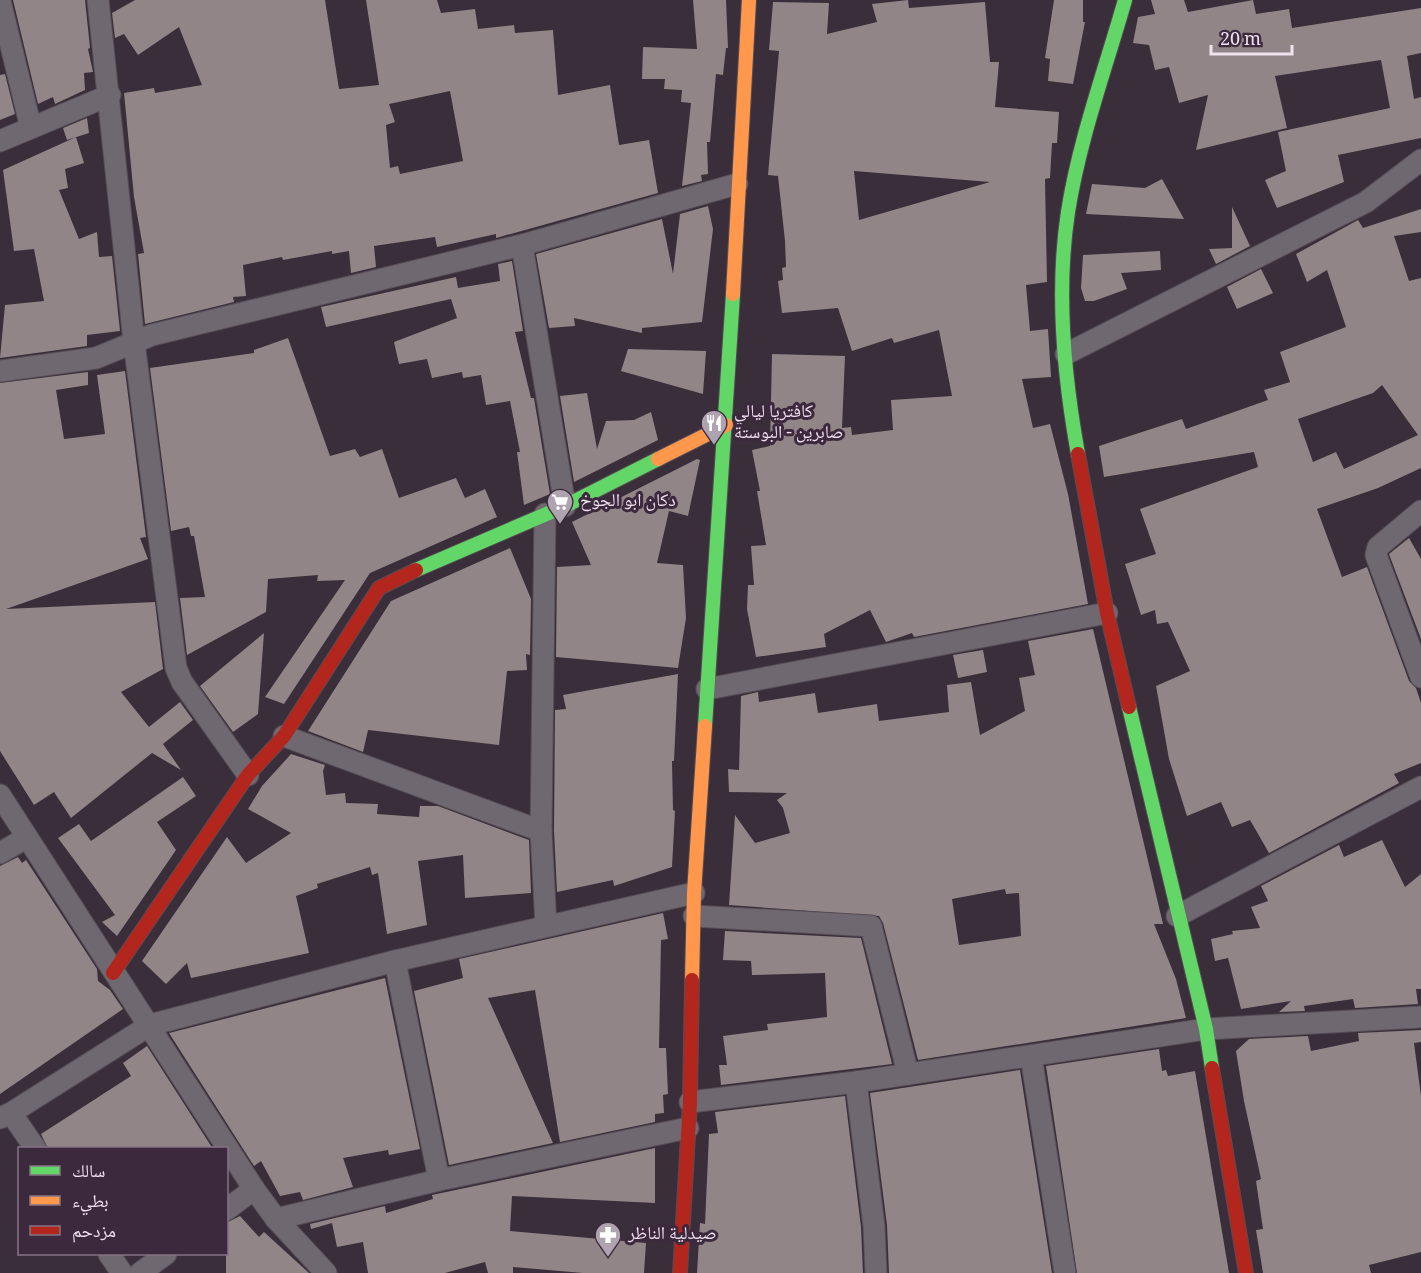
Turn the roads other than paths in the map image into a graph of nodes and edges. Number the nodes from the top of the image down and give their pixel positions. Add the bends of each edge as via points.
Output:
1 (98, 0) edge
2 (748, 0) edge
3 (1125, 0) edge
4 (1, 11) edge
5 (110, 95) junction
6 (31, 128) junction
7 (0, 141) edge
8 (1421, 160) edge
9 (737, 184) junction
10 (522, 245) junction
11 (134, 342) junction
12 (1066, 354) junction
13 (0, 371) edge
14 (726, 425) junction
15 (565, 506) junction
16 (1421, 511) edge
17 (545, 514) junction
18 (1107, 613) junction
19 (1421, 677) edge
20 (707, 689) junction
21 (284, 736) junction
22 (248, 775) junction
23 (1421, 787) edge
24 (0, 795) edge
25 (541, 831) junction
26 (26, 838) junction
27 (0, 853) edge
28 (694, 893) junction
29 (694, 916) junction
30 (1177, 916) junction
31 (546, 926) junction
32 (395, 961) junction
33 (113, 974) junction
34 (1421, 1017) edge
35 (150, 1025) junction
36 (1206, 1029) junction
37 (1032, 1056) junction
38 (908, 1074) junction
39 (856, 1082) junction
40 (690, 1102) junction
41 (5, 1116) edge
42 (688, 1128) junction
43 (33, 1147) edge
44 (227, 1147) edge
45 (228, 1149) edge
46 (439, 1180) junction
47 (254, 1190) junction
48 (228, 1208) edge
49 (276, 1219) junction
50 (110, 1255) edge
51 (165, 1255) edge
52 (122, 1273) edge
53 (140, 1273) edge
54 (326, 1273) edge
55 (680, 1273) edge
56 (876, 1273) edge
57 (1065, 1273) edge
58 (1246, 1273) edge

1 - 5 street
2 - 9 street
3 - 12 street via 1077,168 1068,214 1063,291
4 - 6 street
5 - 6 street
5 - 11 street
6 - 7 street
8 - 12 street via 1366,202
9 - 10 street
9 - 14 street
10 - 11 street
10 - 15 street
11 - 13 street via 96,358
11 - 22 street via 176,668
12 - 18 street via 1075,443
14 - 15 street
14 - 20 street
15 - 17 street
16 - 19 street via 1378,547 1376,555
17 - 21 street via 379,588
17 - 25 street
18 - 20 street
18 - 30 street
20 - 28 street
21 - 22 street
21 - 25 street
22 - 33 street
23 - 30 street
24 - 26 street
25 - 31 street
26 - 27 street
26 - 33 street
28 - 29 street
28 - 31 street
29 - 38 street via 871,926
29 - 40 street
30 - 36 street
31 - 32 street
32 - 35 street
32 - 46 street
33 - 35 street
34 - 36 street
35 - 41 street
35 - 44 street
36 - 37 street
36 - 58 street
37 - 38 street
37 - 57 street
38 - 39 street
39 - 40 street
39 - 56 street
40 - 42 street
41 - 43 street
42 - 46 street
42 - 55 street
45 - 47 street
46 - 49 street
47 - 48 street
47 - 49 street
49 - 54 street
50 - 52 street
51 - 53 street

